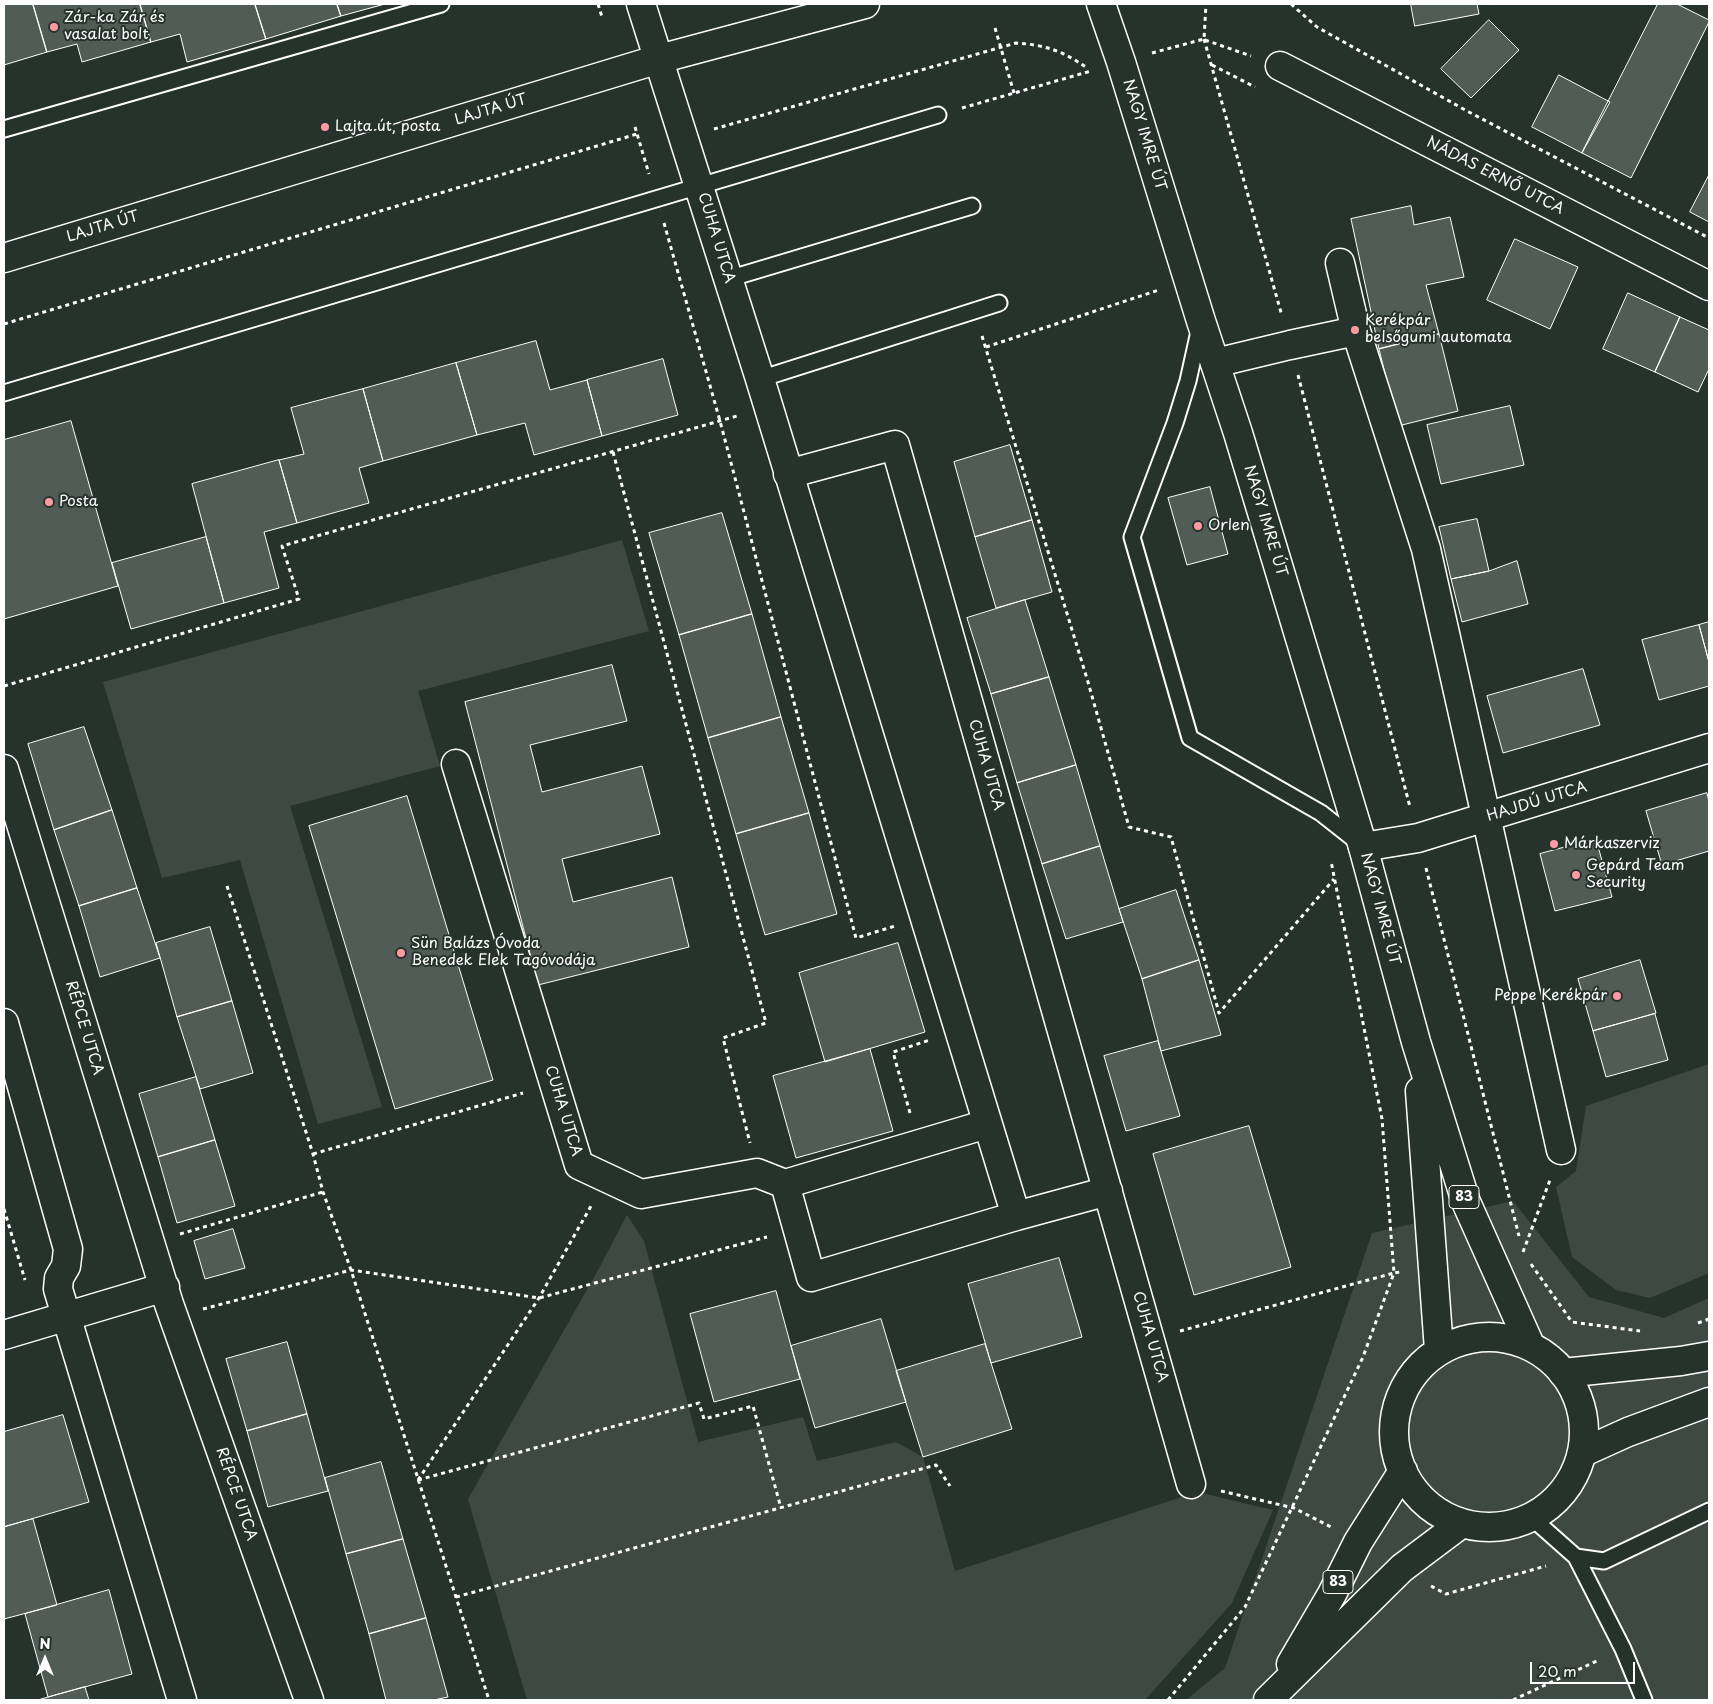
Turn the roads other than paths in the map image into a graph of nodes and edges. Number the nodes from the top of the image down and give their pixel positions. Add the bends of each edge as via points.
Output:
1 (441, 4) edge
2 (641, 4) edge
3 (865, 4) edge
4 (1101, 4) edge
5 (659, 59) junction
6 (1280, 66) road end
7 (938, 115) road end
8 (4, 128) edge
9 (699, 185) junction
10 (972, 206) dead end
11 (4, 258) edge
12 (1340, 263) dead end
13 (728, 279) junction
14 (1709, 286) edge
15 (998, 303) dead end
16 (1201, 321) junction
17 (1356, 331) junction
18 (1215, 363) junction
19 (760, 379) junction
20 (4, 393) edge
21 (788, 474) junction
22 (1709, 748) edge
23 (456, 764) dead end
24 (4, 769) edge
25 (1487, 818) junction
26 (1363, 847) junction
27 (4, 1023) edge
28 (1416, 1042) junction
29 (988, 1124) junction
30 (1561, 1150) road end
31 (785, 1184) junction
32 (1108, 1191) junction
33 (1016, 1216) junction
34 (165, 1287) junction
35 (67, 1316) junction
36 (4, 1335) edge
37 (1530, 1345) junction
38 (1439, 1350) junction
39 (1709, 1356) edge
40 (1563, 1373) junction
41 (1709, 1402) edge
42 (1586, 1451) junction
43 (1403, 1471) junction
44 (1191, 1484) road end
45 (1709, 1511) edge
46 (1532, 1518) junction
47 (1462, 1523) junction
48 (1576, 1557) junction
49 (1271, 1697) edge
50 (182, 1700) edge
51 (309, 1700) edge
52 (1644, 1700) edge

1 - 8 lane
2 - 5 street, CUHA UTCA
3 - 5 street, LAJTA ÚT
4 - 16 street, NAGY IMRE ÚT / 83
5 - 9 street, CUHA UTCA
5 - 11 street, LAJTA ÚT
6 - 14 street, NÁDAS ERNŐ UTCA
7 - 9 lane
9 - 13 street, CUHA UTCA
9 - 20 lane
10 - 13 lane
12 - 17 street
13 - 19 street, CUHA UTCA
15 - 19 lane
16 - 18 street, NAGY IMRE ÚT / 83
16 - 26 lane via 1175,423 1132,537 1190,738 1321,813
17 - 18 street
17 - 25 street via 1426,549
18 - 26 street, NAGY IMRE ÚT / 83
19 - 21 street, CUHA UTCA
21 - 29 street, CUHA UTCA
21 - 32 street, CUHA UTCA via 895,445
22 - 25 street, HAJDÚ UTCA
23 - 31 street, CUHA UTCA via 580,1165 641,1194 757,1173
24 - 34 street, RÉPCE UTCA
25 - 26 street, HAJDÚ UTCA via 1418,838
25 - 30 street
26 - 28 street, NAGY IMRE ÚT / 83
27 - 35 street via 68,1249 58,1289
28 - 37 street, NAGY IMRE ÚT / 83 via 1466,1202
28 - 38 street, NAGY IMRE ÚT / 83
29 - 31 street
29 - 33 street, CUHA UTCA
31 - 33 street via 811,1277
32 - 33 street
32 - 44 street, CUHA UTCA
34 - 35 street
34 - 51 street, RÉPCE UTCA
35 - 36 street
35 - 50 street
37 - 38 street, 83 via 1499,1336 1468,1338
37 - 40 street, 83
38 - 43 street, 83 via 1415,1370 1399,1397 1393,1428 1397,1460
39 - 40 street
40 - 42 street, 83 via 1574,1388 1584,1418
41 - 42 street
42 - 46 street, 83 via 1572,1479 1552,1504
43 - 47 street, 83 via 1411,1487 1434,1510
43 - 49 street, 83 via 1358,1542 1332,1594
45 - 48 lane via 1604,1561
46 - 47 street, 83 via 1494,1527
46 - 48 lane
47 - 49 street, 83 via 1402,1568
48 - 52 lane via 1623,1649

